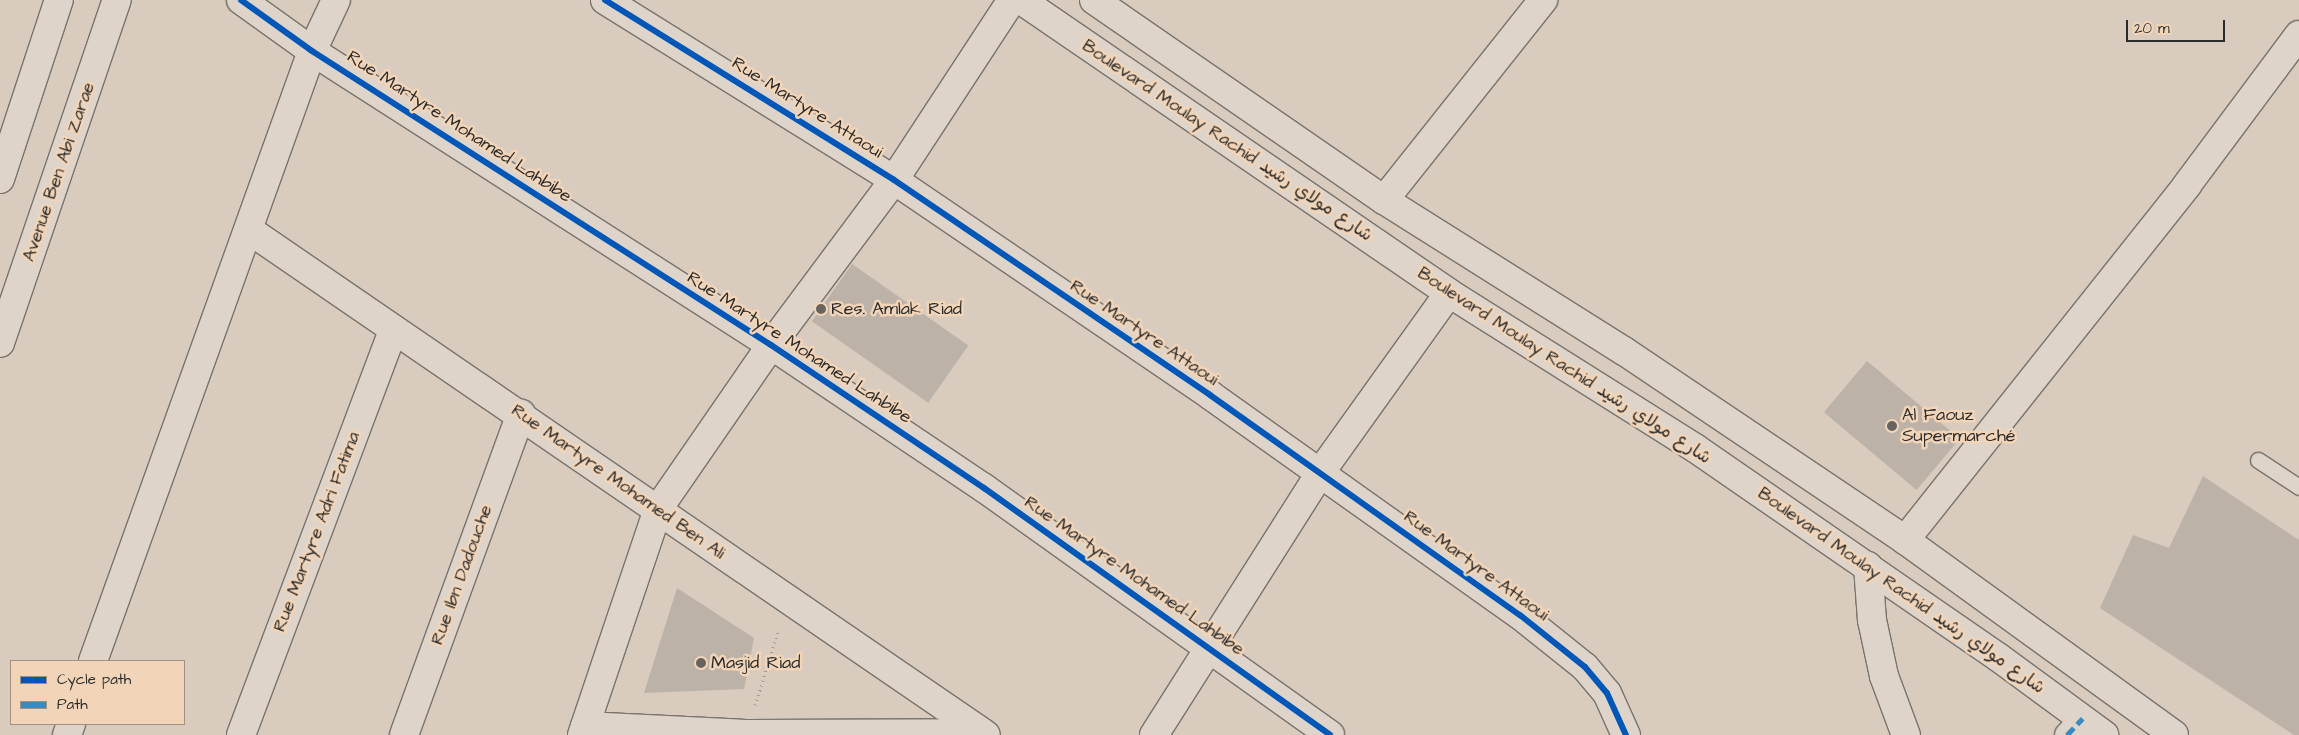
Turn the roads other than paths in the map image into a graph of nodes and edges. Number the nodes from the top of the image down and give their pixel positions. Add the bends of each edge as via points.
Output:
1 (59, 0) edge
2 (118, 0) edge
3 (241, 0) edge
4 (336, 0) edge
5 (605, 0) edge
6 (1012, 0) edge
7 (1021, 0) edge
8 (1095, 0) edge
9 (1543, 0) edge
10 (2299, 35) edge
11 (312, 51) junction
12 (0, 179) edge
13 (894, 180) junction
14 (1384, 200) junction
15 (249, 230) junction
16 (1449, 293) junction
17 (393, 330) junction
18 (0, 343) edge
19 (771, 345) junction
20 (520, 414) junction
21 (2258, 460) dead end
22 (1320, 473) junction
23 (2299, 487) edge
24 (658, 509) junction
25 (1905, 540) junction
26 (1868, 566) junction
27 (1211, 648) junction
28 (93, 660) edge
29 (2075, 727) edge
30 (583, 730) edge
31 (984, 734) edge
32 (241, 735) edge
33 (404, 735) edge
34 (1154, 735) edge
35 (1330, 735) edge
36 (1626, 735) edge
37 (1906, 735) edge
38 (2104, 735) edge
39 (2174, 735) edge

1 - 12 street
2 - 18 street, Avenue Ben Abi Zarae
3 - 11 street, Rue Martyre Mohamed Lahbibe
4 - 11 street
5 - 13 street, Rue Martyre Attaoui
6 - 13 street
7 - 16 street, Boulevard Moulay Rachid شارع مولاي رشيد
8 - 14 street
9 - 14 street
10 - 25 street via 2187,185
11 - 15 street
11 - 19 street, Rue Martyre Mohamed Lahbibe
13 - 19 street
13 - 22 street, Rue Martyre Attaoui
14 - 25 street via 1624,351
15 - 17 street, Rue Martyre Mohamed Ben Ali
15 - 28 street
16 - 22 street
16 - 26 street, Boulevard Moulay Rachid شارع مولاي رشيد via 1694,448
17 - 20 street, Rue Martyre Mohamed Ben Ali
17 - 32 street, Rue Martyre Adri Fatima
19 - 24 street
19 - 27 street, Rue Martyre Mohamed Lahbibe via 984,488
20 - 24 street, Rue Martyre Mohamed Ben Ali
20 - 33 street, Rue Ibn Dadouche
21 - 23 lane
22 - 27 street
22 - 36 street, Rue Martyre Attaoui via 1520,615 1585,667 1607,693
24 - 30 street
24 - 31 street, Rue Martyre Mohamed Ben Ali via 788,602
25 - 39 street
26 - 29 street, Boulevard Moulay Rachid شارع مولاي رشيد
26 - 37 street via 1872,620 1884,676
27 - 34 street
27 - 35 street, Rue Martyre Mohamed Lahbibe
29 - 38 street, Boulevard Moulay Rachid شارع مولاي رشيد
30 - 31 street

